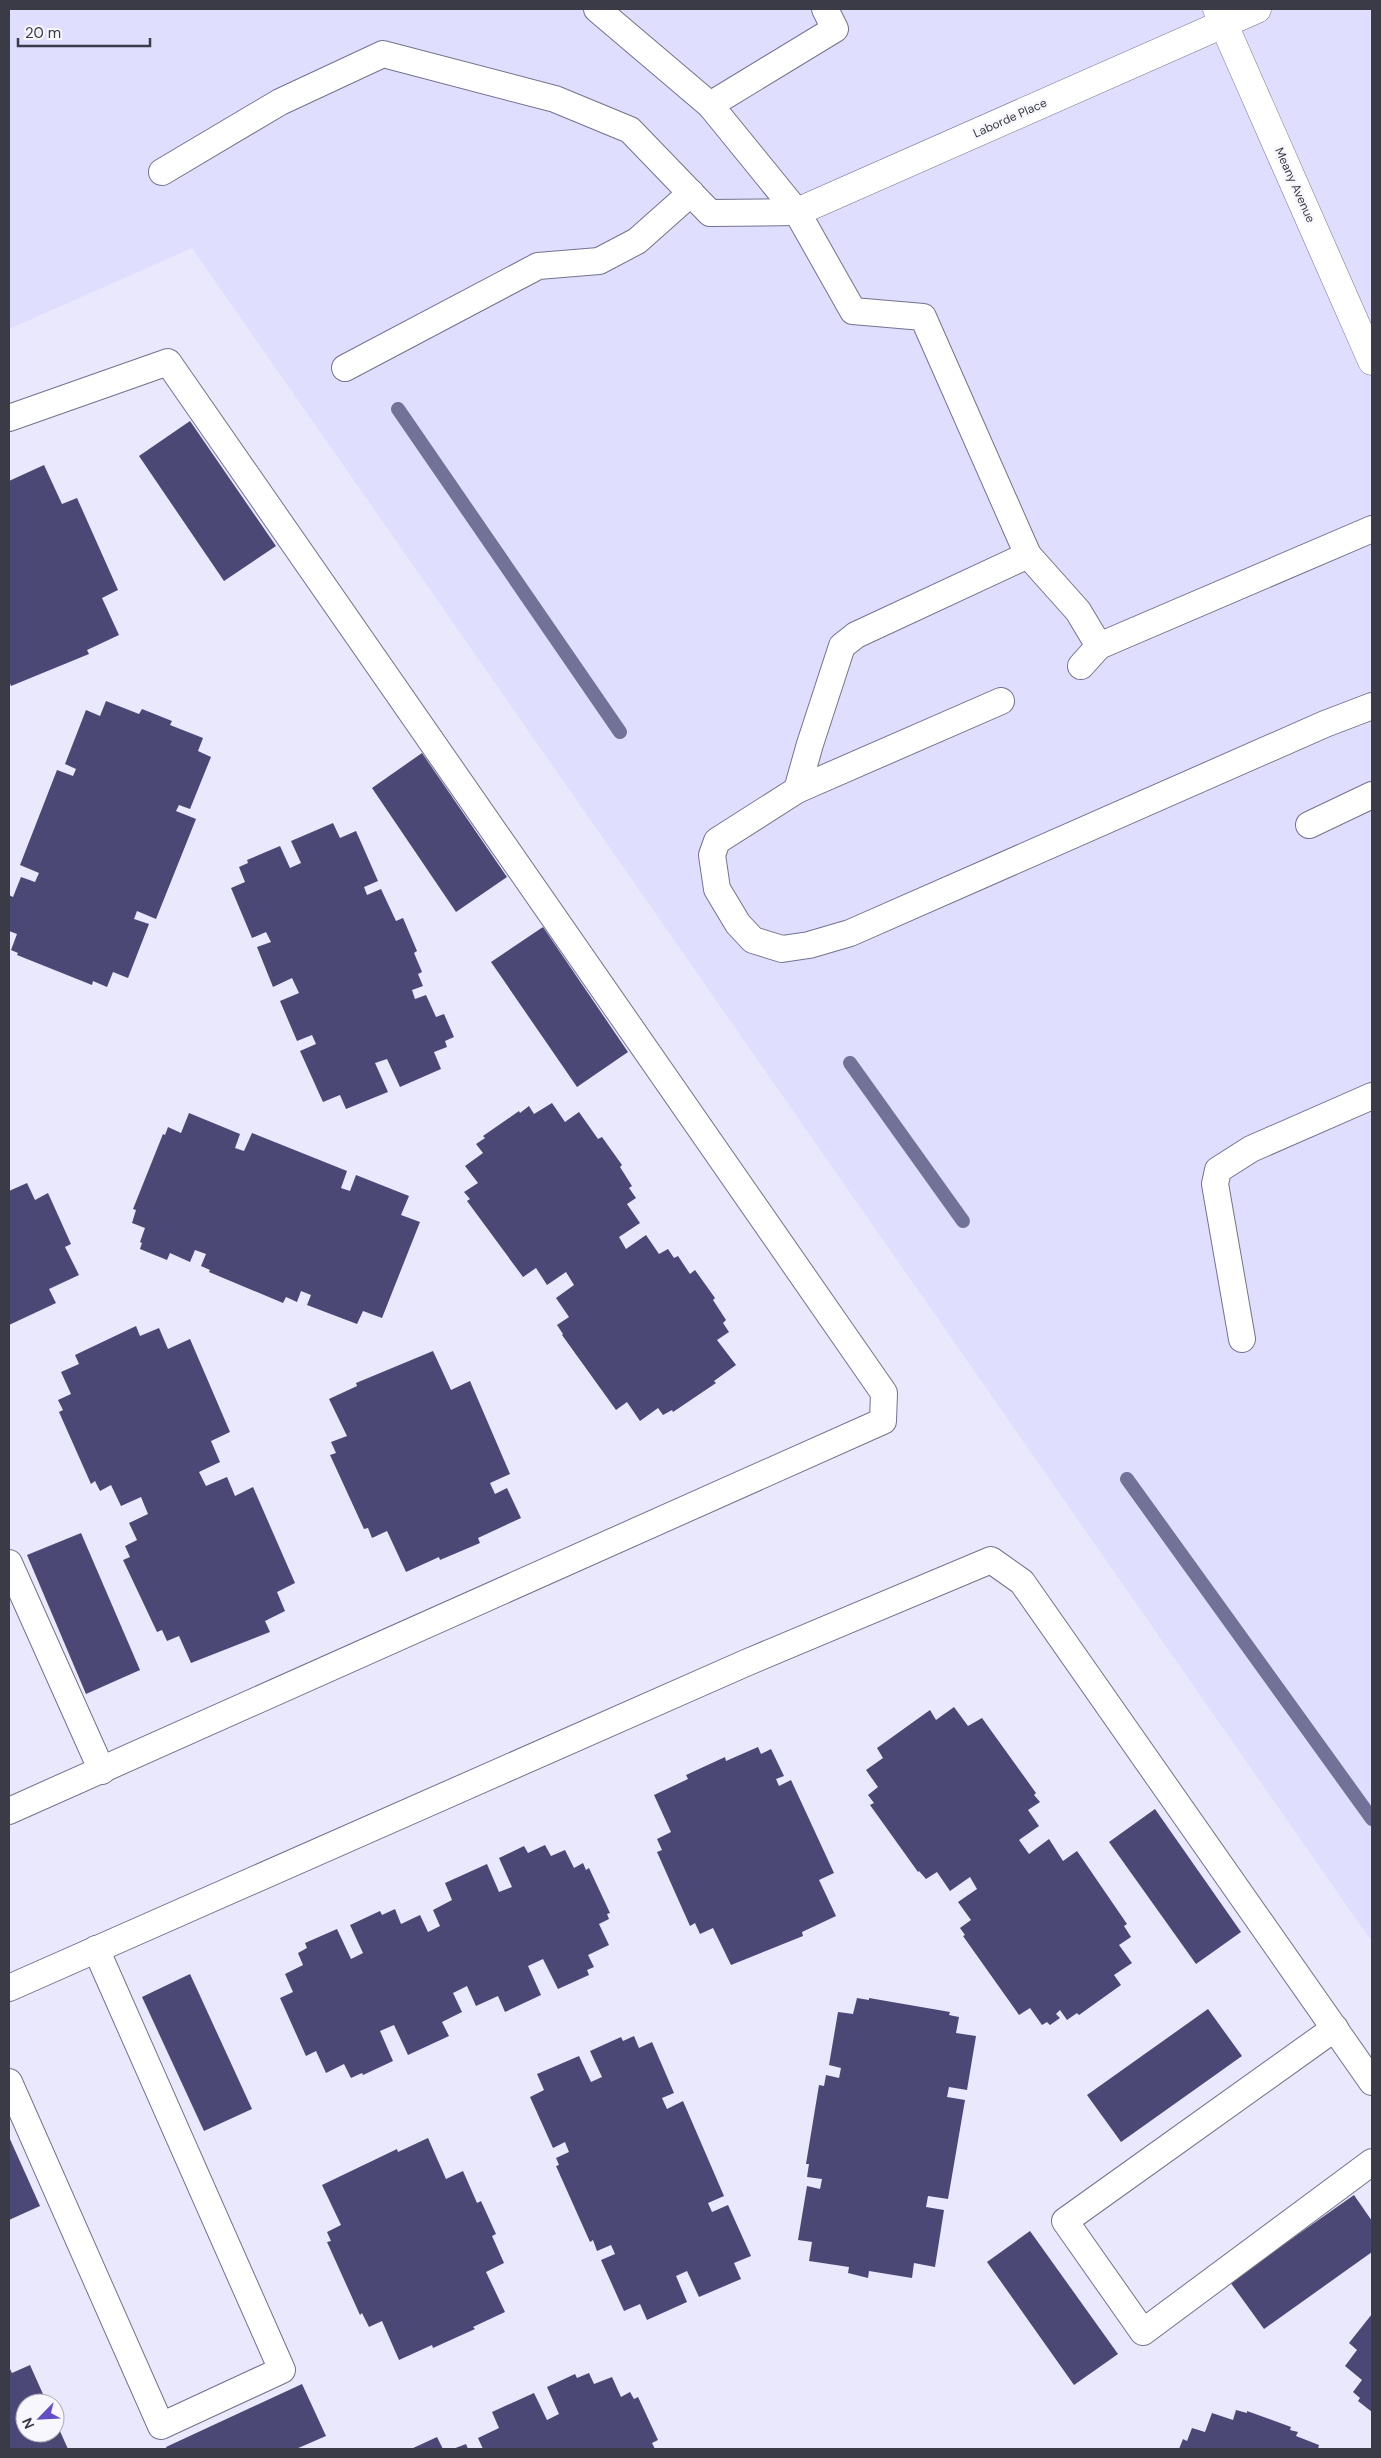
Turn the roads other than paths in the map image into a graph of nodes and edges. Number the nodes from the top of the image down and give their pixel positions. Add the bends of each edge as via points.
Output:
1 (597, 9) edge
2 (825, 9) edge
3 (1257, 9) edge
4 (1221, 16) edge
5 (710, 105) junction
6 (162, 172) dead end
7 (691, 193) junction
8 (797, 212) junction
9 (1372, 361) edge
10 (346, 368) dead end
11 (9, 418) edge
12 (1372, 529) edge
13 (1028, 555) junction
14 (1100, 646) junction
15 (1081, 666) dead end
16 (1001, 700) dead end
17 (1372, 706) edge
18 (797, 790) junction
19 (1372, 795) edge
20 (1309, 825) dead end
21 (1372, 1096) edge
22 (1242, 1339) dead end
23 (9, 1562) edge
24 (102, 1771) junction
25 (9, 1811) edge
26 (96, 1948) junction
27 (9, 1988) edge
28 (1335, 2028) junction
29 (9, 2082) edge
30 (1372, 2082) edge
31 (1372, 2162) edge

1 - 5 lane
2 - 5 lane via 835,29
3 - 4 street, Laborde Place
4 - 8 street, Laborde Place
4 - 9 street, Meany Avenue
5 - 8 lane
6 - 7 lane via 280,102 383,54 555,99 630,130
7 - 8 lane via 710,213
7 - 10 lane via 637,241 599,261 538,266
8 - 13 lane via 853,311 923,316
11 - 24 lane via 168,362 884,1393 883,1421
12 - 14 lane
13 - 14 lane via 1073,605
13 - 18 lane via 856,635 842,646
14 - 15 lane
16 - 18 lane
17 - 18 lane via 850,933 782,949 753,940 738,924 717,889 712,855 717,841
19 - 20 lane
21 - 22 lane via 1251,1150 1218,1170 1214,1184
23 - 24 lane
24 - 25 lane
26 - 27 lane
26 - 28 lane via 739,1666 991,1560 1022,1582
26 - 29 lane via 282,2370 161,2426
28 - 30 lane
28 - 31 lane via 1065,2221 1143,2332

